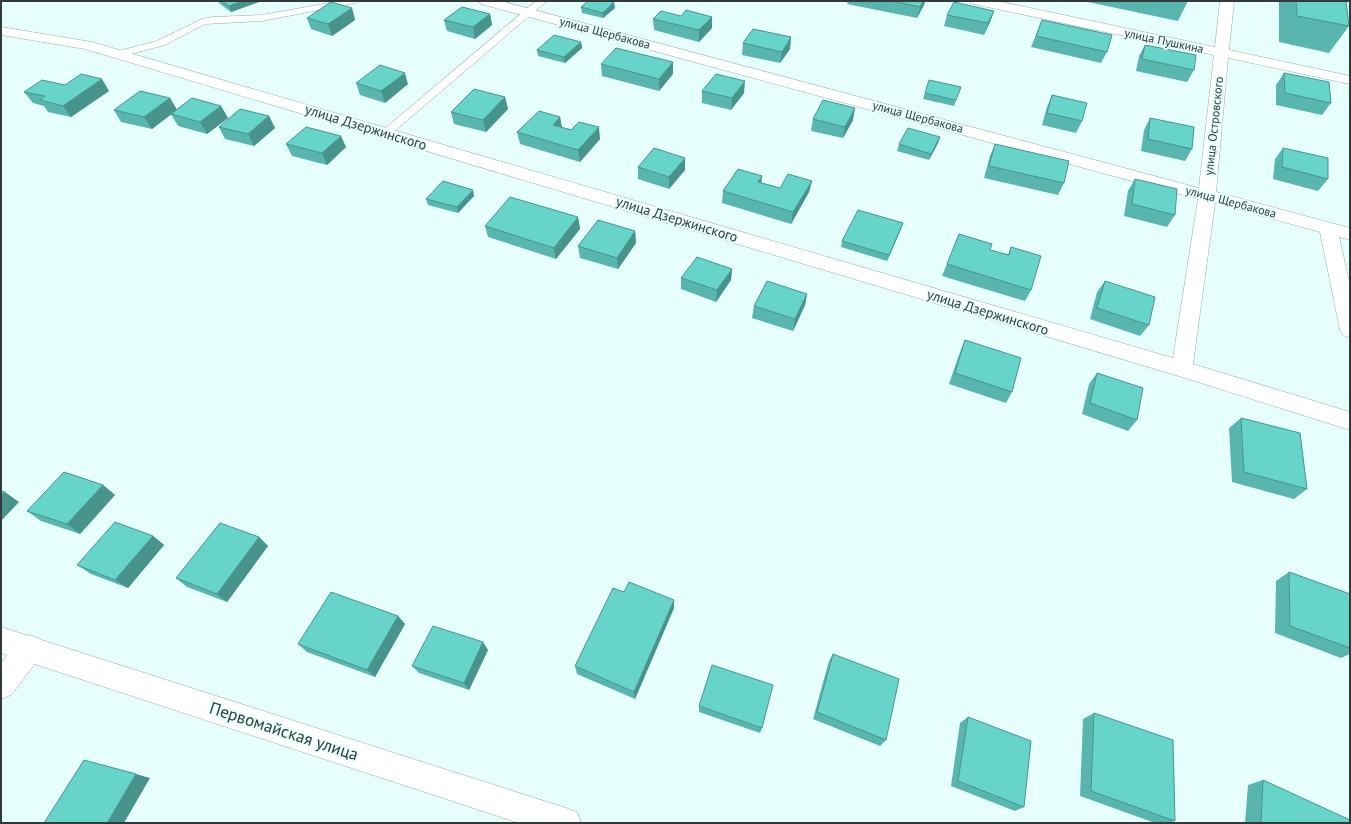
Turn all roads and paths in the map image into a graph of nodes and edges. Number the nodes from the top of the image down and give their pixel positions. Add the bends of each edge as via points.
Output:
1 (352, 1) edge
2 (486, 1) edge
3 (542, 1) edge
4 (978, 1) edge
5 (1227, 1) edge
6 (529, 13) junction
7 (1, 31) edge
8 (119, 54) junction
9 (1222, 54) junction
10 (1350, 80) edge
11 (386, 133) junction
12 (1207, 195) junction
13 (1328, 228) junction
14 (1350, 234) edge
15 (1350, 330) edge
16 (1182, 369) junction
17 (1350, 421) edge
18 (1, 640) edge
19 (30, 648) junction
20 (1, 685) edge
21 (566, 823) edge

1 - 8 lane via 262,18 202,22 162,43
2 - 6 street, улица Щербакова
3 - 6 lane
4 - 9 street, улица Пушкина
5 - 9 street, улица Островского
6 - 11 lane
6 - 12 street, улица Щербакова
7 - 8 street, улица Дзержинского via 87,44
8 - 11 street, улица Дзержинского
9 - 10 street, улица Пушкина
9 - 12 street, улица Островского
11 - 16 street, улица Дзержинского
12 - 13 street, улица Щербакова
12 - 16 street, улица Островского
13 - 14 street, улица Щербакова
13 - 15 street
16 - 17 street, улица Дзержинского
18 - 19 street, Первомайская улица
19 - 20 street
19 - 21 street, Первомайская улица

